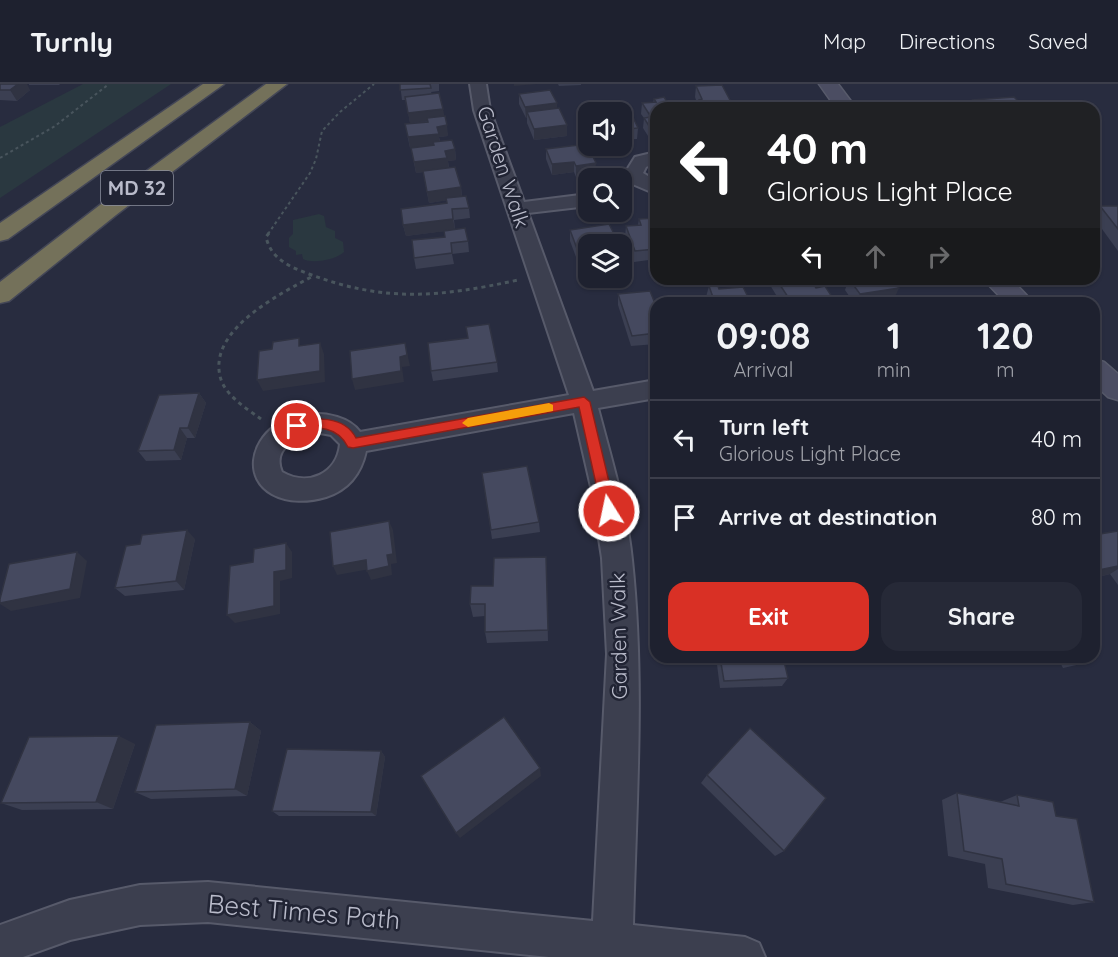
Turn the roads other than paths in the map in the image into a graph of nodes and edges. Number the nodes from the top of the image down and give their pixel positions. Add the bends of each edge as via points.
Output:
1 (215, 84) edge
2 (278, 84) edge
3 (478, 84) edge
4 (828, 84) edge
5 (842, 102) edge
6 (650, 159) edge
7 (645, 189) edge
8 (578, 202) edge
9 (516, 209) junction
10 (0, 234) edge
11 (1002, 285) edge
12 (0, 295) edge
13 (1015, 297) edge
14 (1100, 374) edge
15 (650, 390) edge
16 (1118, 390) edge
17 (584, 402) junction
18 (353, 443) junction
19 (0, 945) edge
20 (612, 950) edge
21 (745, 957) edge

1 - 10 highway, MD 32
2 - 12 highway, MD 32
3 - 9 street, Garden Walk via 482,110
4 - 5 main road
6 - 7 street via 641,161 634,173
8 - 9 street
9 - 17 street, Garden Walk
11 - 13 main road
14 - 16 main road
15 - 17 street
17 - 18 street
17 - 20 street, Garden Walk via 617,558 623,654
18 - 18 street via 348,434 330,424 314,423 285,432 273,442 264,468 270,480 280,487 311,490 338,478 349,466
19 - 20 street, Best Times Path via 70,920 140,905 208,902
20 - 21 street, Best Times Path

